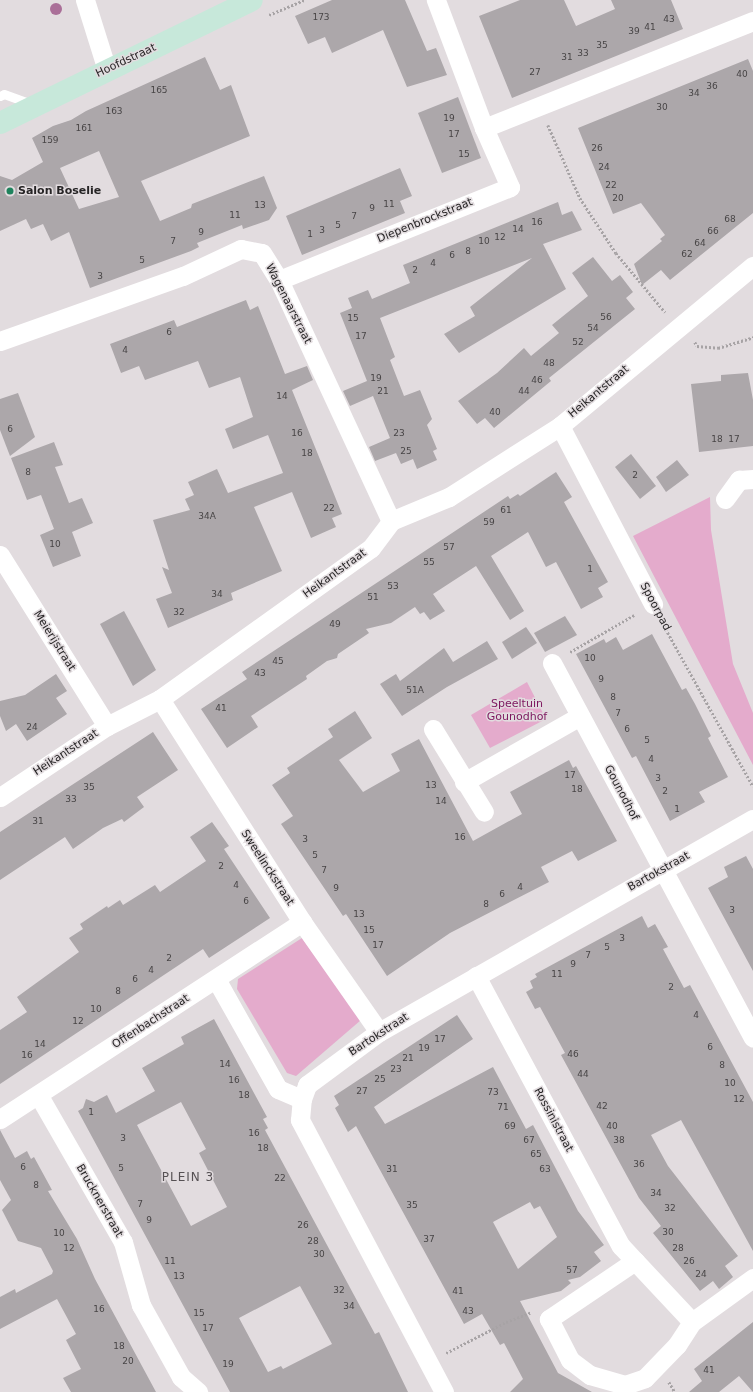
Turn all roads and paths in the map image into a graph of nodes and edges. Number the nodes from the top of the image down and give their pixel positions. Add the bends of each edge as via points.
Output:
1 (85, 0) edge
2 (252, 0) edge
3 (436, 0) edge
4 (753, 22) edge
5 (107, 70) junction
6 (0, 96) edge
7 (34, 105) junction
8 (539, 105) junction
9 (0, 123) edge
10 (484, 128) junction
11 (753, 266) edge
12 (279, 280) junction
13 (677, 326) junction
14 (753, 337) edge
15 (0, 340) edge
16 (560, 426) junction
17 (753, 479) edge
18 (725, 499) dead end
19 (391, 521) junction
20 (0, 555) edge
21 (653, 604) junction
22 (552, 663) joint
23 (160, 700) junction
24 (580, 716) junction
25 (107, 726) junction
26 (433, 730) dead end
27 (464, 782) junction
28 (753, 786) edge
29 (0, 797) edge
30 (484, 812) dead end
31 (753, 819) edge
32 (662, 870) junction
33 (302, 922) junction
34 (476, 976) junction
35 (216, 979) junction
36 (379, 1032) junction
37 (753, 1038) edge
38 (39, 1096) junction
39 (302, 1099) junction
40 (0, 1119) edge
41 (635, 1261) junction
42 (753, 1278) edge
43 (549, 1319) junction
44 (692, 1322) junction
45 (428, 1362) junction
46 (198, 1392) edge
47 (444, 1392) edge

1 - 5 street
2 - 5 main road, Hoofdstraat
3 - 10 street, Diepenbrockstraat
4 - 8 street
5 - 7 main road, Hoofdstraat
6 - 7 lane via 4,94
7 - 9 main road, Hoofdstraat
8 - 10 street
8 - 13 path via 580,198 616,253
10 - 12 street, Diepenbrockstraat via 510,187
11 - 13 street, Heikantstraat
12 - 15 street, Wagenaarstraat via 262,253 241,249 183,276
12 - 19 street, Wagenaarstraat
13 - 14 path via 692,337 697,346 718,348
13 - 16 street, Heikantstraat
16 - 19 street, Heikantstraat via 449,497
16 - 21 street, Spoorpad
17 - 18 street via 739,480
19 - 23 street, Heikantstraat via 371,548
20 - 25 street, Meierijstraat
21 - 22 path
21 - 28 path, Spoorpad
22 - 24 street, Gounodhof
23 - 25 street, Heikantstraat
23 - 33 street, Sweelinckstraat
24 - 27 street
24 - 32 street, Gounodhof
25 - 29 street, Heikantstraat
26 - 27 street
27 - 30 street
31 - 32 street, Bartokstraat
32 - 34 street, Bartokstraat
32 - 37 street
33 - 35 street, Offenbachstraat
33 - 36 street, Sweelinckstraat
34 - 36 street, Bartokstraat
34 - 41 street, Rossinistraat via 621,1246
35 - 38 street, Offenbachstraat
35 - 39 street via 278,1089
36 - 39 street, Bartokstraat via 307,1085
38 - 40 street, Offenbachstraat
38 - 46 street, Brucknerstraat via 123,1242 141,1305 182,1377
39 - 45 street, Bartokstraat via 300,1120
41 - 43 street
41 - 44 street, Rossinistraat
42 - 44 street
43 - 44 street via 570,1360 590,1375 625,1385 646,1378 677,1345
43 - 45 path via 542,1308 506,1322
45 - 47 street, Bartokstraat

